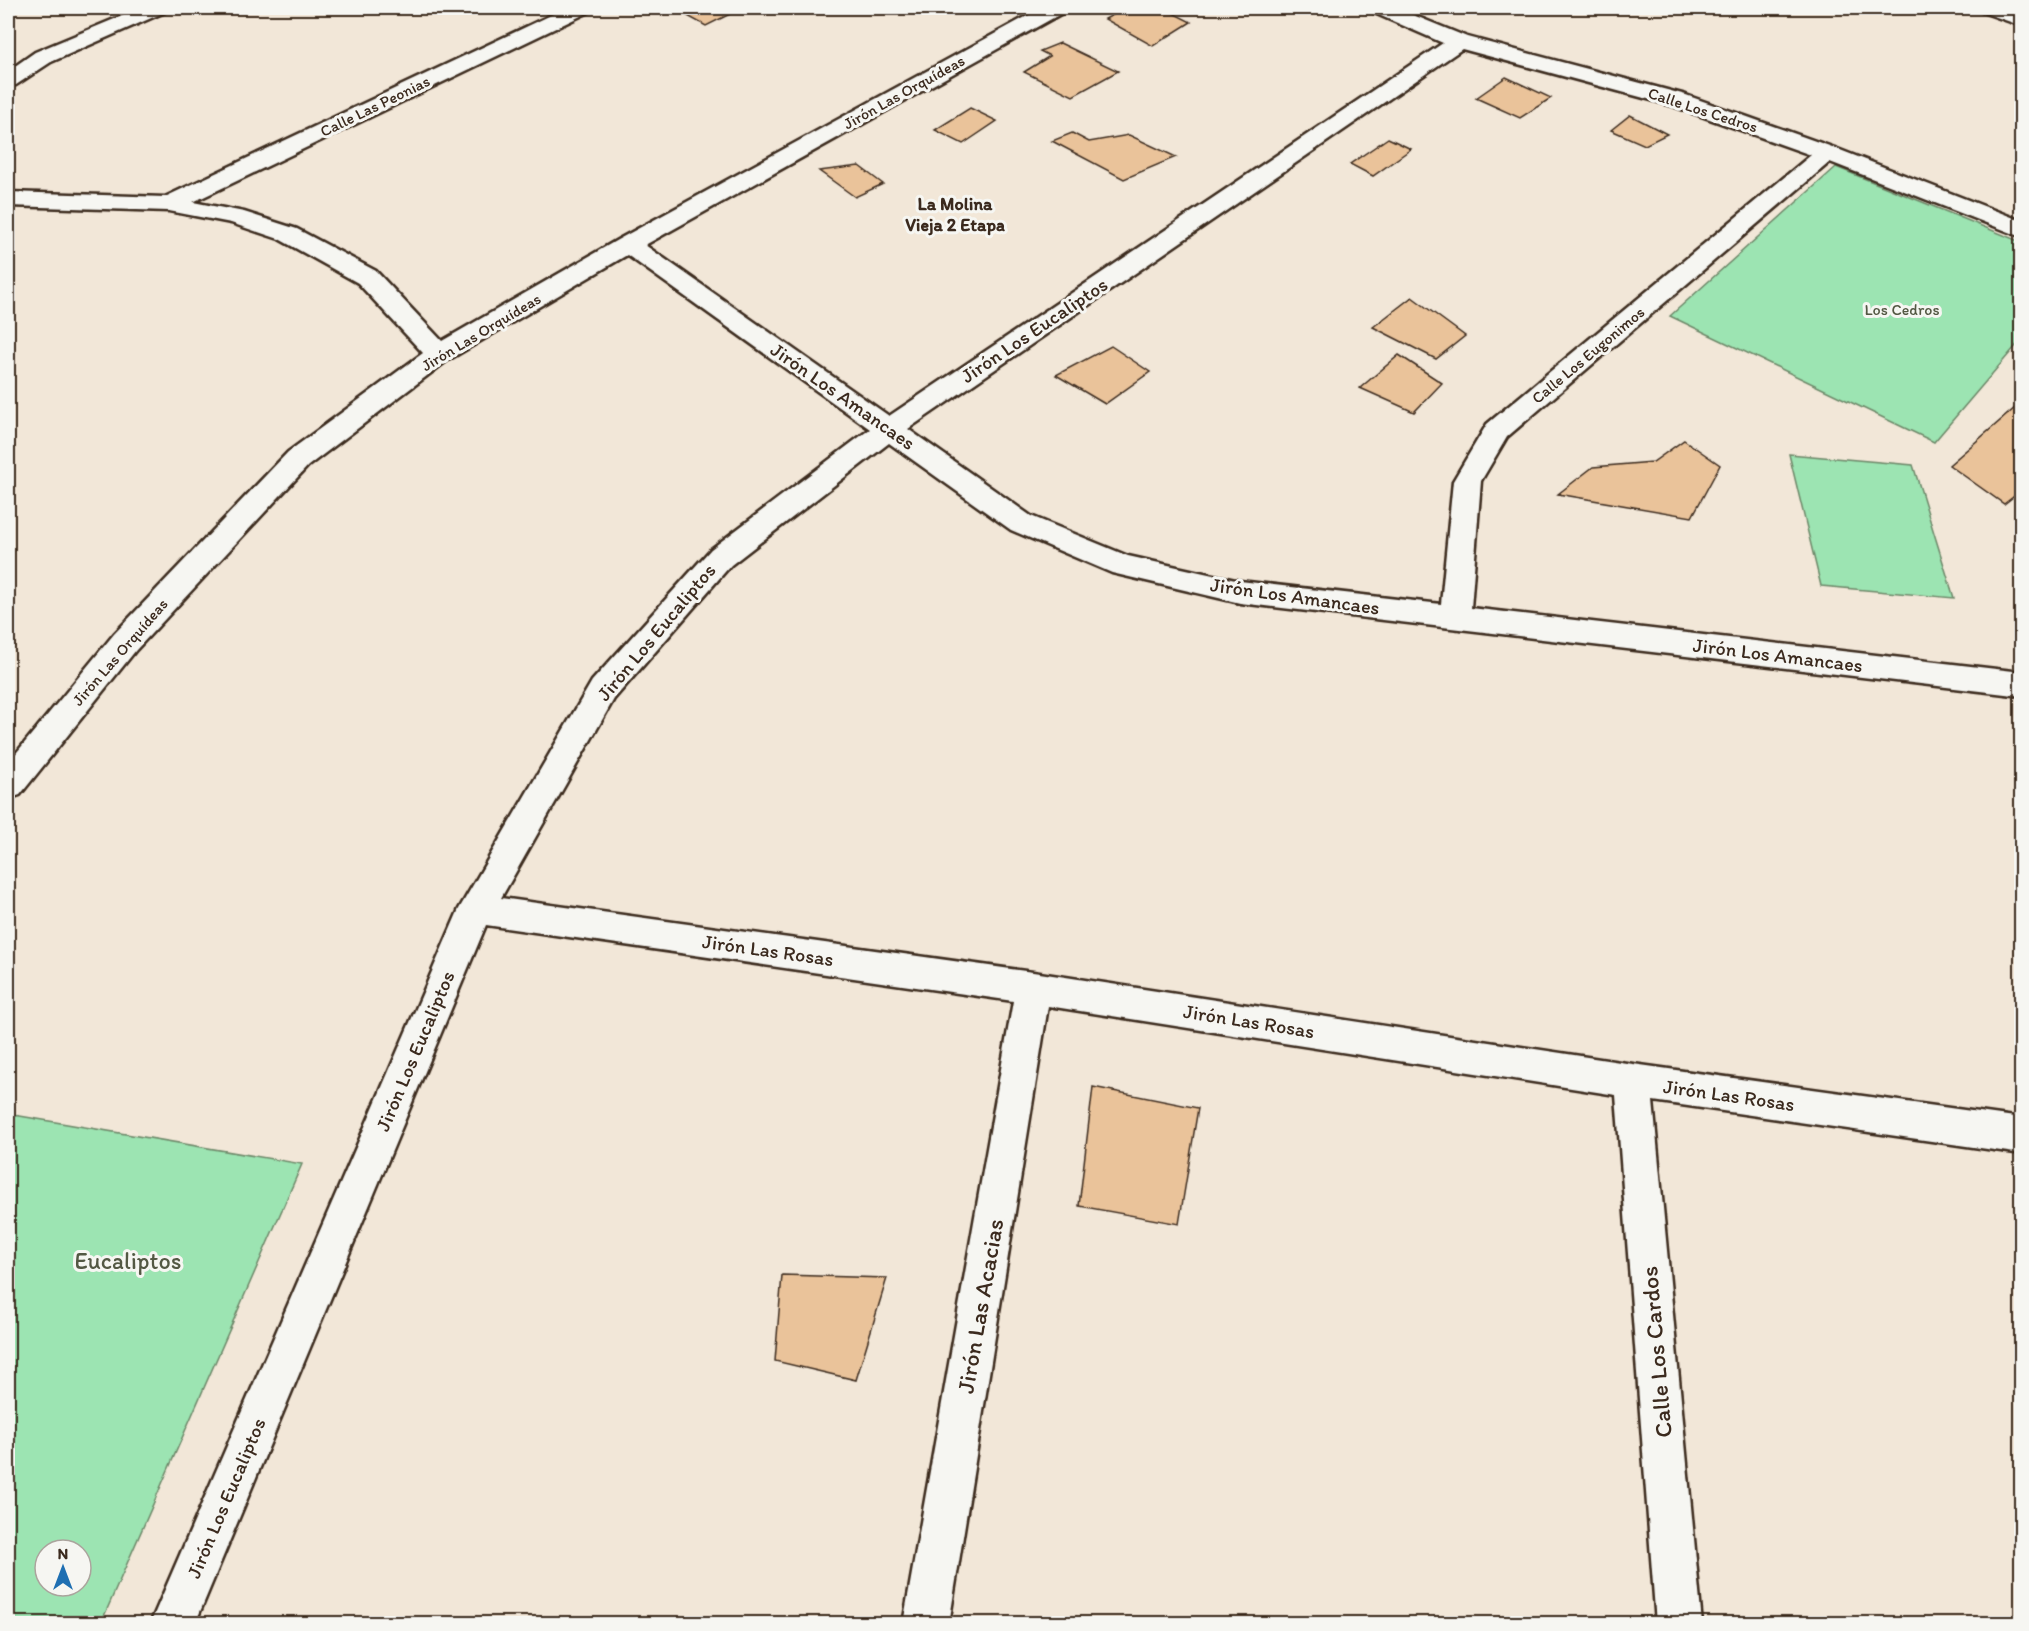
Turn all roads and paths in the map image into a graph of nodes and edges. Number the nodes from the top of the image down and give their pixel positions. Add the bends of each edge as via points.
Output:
1 (158, 8) edge
2 (582, 8) edge
3 (1057, 8) edge
4 (1379, 8) edge
5 (1989, 8) edge
6 (2022, 20) edge
7 (1460, 42) junction
8 (8, 80) edge
9 (1827, 153) junction
10 (8, 200) edge
11 (169, 204) junction
12 (2022, 230) edge
13 (628, 244) junction
14 (440, 354) junction
15 (889, 429) junction
16 (1455, 616) junction
17 (2022, 684) edge
18 (8, 786) edge
19 (476, 909) junction
20 (1033, 988) junction
21 (1633, 1082) junction
22 (2022, 1136) edge
23 (172, 1623) edge
24 (926, 1623) edge
25 (1679, 1623) edge

1 - 8 street via 43,57
2 - 11 street, Calle Las Peonias
3 - 13 street, Jirón Las Orquídeas
4 - 7 street, Calle Los Cedros
5 - 6 street
7 - 9 street, Calle Los Cedros via 1678,100
7 - 15 street, Jirón Los Eucaliptos
9 - 12 street, Calle Los Cedros
9 - 16 street, Calle Los Eugonimos via 1497,431 1467,481
10 - 11 street
11 - 14 street via 236,217 288,234 367,277
13 - 14 street, Jirón Las Orquídeas
13 - 15 street, Jirón Los Amancaes
14 - 18 street, Jirón Las Orquídeas via 298,459 125,642
15 - 16 street, Jirón Los Amancaes via 1021,523 1122,565 1240,592
15 - 19 street, Jirón Los Eucaliptos via 721,556 603,690
16 - 17 street, Jirón Los Amancaes
19 - 20 street, Jirón Las Rosas
19 - 23 street, Jirón Los Eucaliptos
20 - 21 street, Jirón Las Rosas
20 - 24 street, Jirón Las Acacias
21 - 22 street, Jirón Las Rosas
21 - 25 street, Calle Los Cardos

